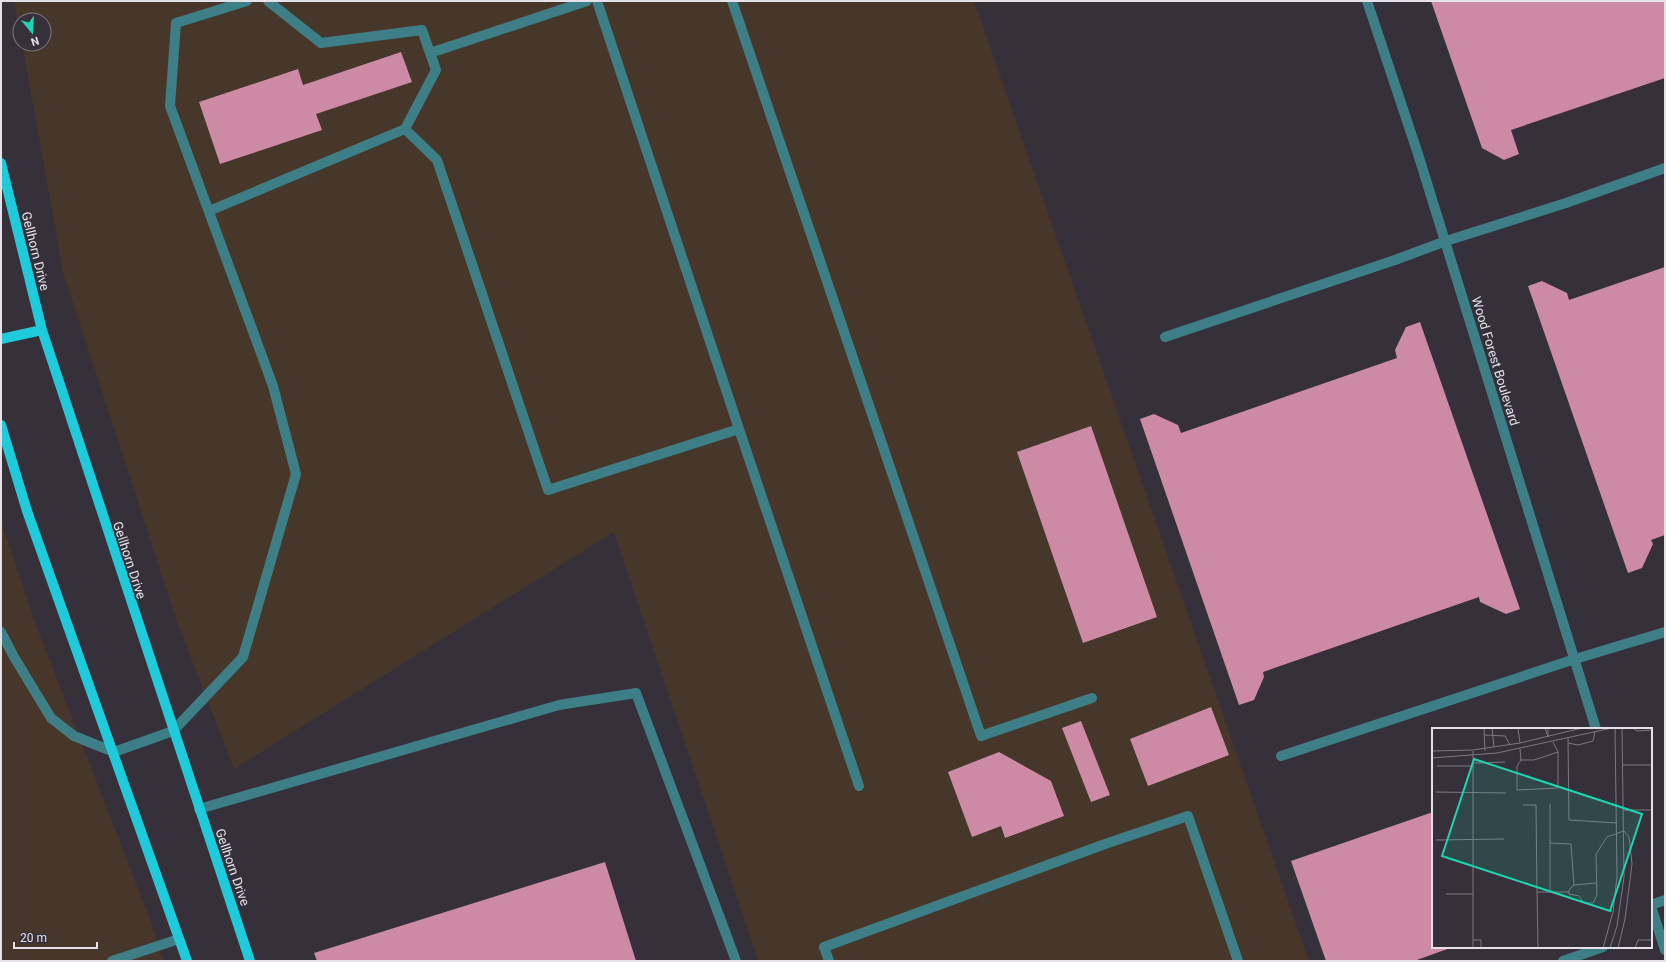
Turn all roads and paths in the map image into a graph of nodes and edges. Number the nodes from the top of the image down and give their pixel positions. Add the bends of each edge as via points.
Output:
1 (247, 1) edge
2 (268, 1) edge
3 (587, 1) edge
4 (597, 1) edge
5 (732, 1) edge
6 (1367, 1) edge
7 (430, 53) junction
8 (405, 129) junction
9 (1, 163) edge
10 (1665, 168) edge
11 (209, 211) junction
12 (1446, 241) junction
13 (42, 330) junction
14 (1165, 337) dead end
15 (1, 339) edge
16 (1, 425) edge
17 (739, 429) junction
18 (1, 632) edge
19 (1665, 632) edge
20 (1575, 659) junction
21 (1092, 698) dead end
22 (1596, 728) edge
23 (173, 731) junction
24 (114, 752) junction
25 (1281, 756) dead end
26 (859, 786) dead end
27 (199, 809) junction
28 (1665, 900) edge
29 (1652, 905) edge
30 (1652, 911) edge
31 (1655, 929) edge
32 (179, 939) junction
33 (1600, 948) edge
34 (1665, 950) edge
35 (112, 961) edge
36 (187, 961) edge
37 (250, 961) edge
38 (736, 961) edge
39 (829, 961) edge
40 (1238, 961) edge
41 (1563, 961) edge

1 - 11 street via 176,23 170,106
2 - 7 street via 321,43 422,30
3 - 7 street
4 - 17 street
5 - 21 street via 981,736
6 - 12 street, Wood Forest Boulevard
7 - 8 street via 436,70
8 - 11 street
8 - 17 street via 437,160 548,490
9 - 13 main road, Gellhorn Drive
10 - 12 street
11 - 23 street via 273,386 296,474 243,657
12 - 14 street
12 - 20 street, Wood Forest Boulevard
13 - 15 main road
13 - 23 main road, Gellhorn Drive
16 - 24 main road via 27,511
17 - 26 street
18 - 24 street via 51,718 74,736
19 - 20 street
20 - 22 street, Wood Forest Boulevard
20 - 25 street
23 - 24 street
23 - 27 main road, Gellhorn Drive
24 - 32 main road
27 - 37 main road, Gellhorn Drive
27 - 38 street via 559,705 636,693
28 - 29 street
30 - 31 street
31 - 34 street
32 - 35 street
32 - 36 main road
33 - 41 street
39 - 40 street via 824,947 1188,816

